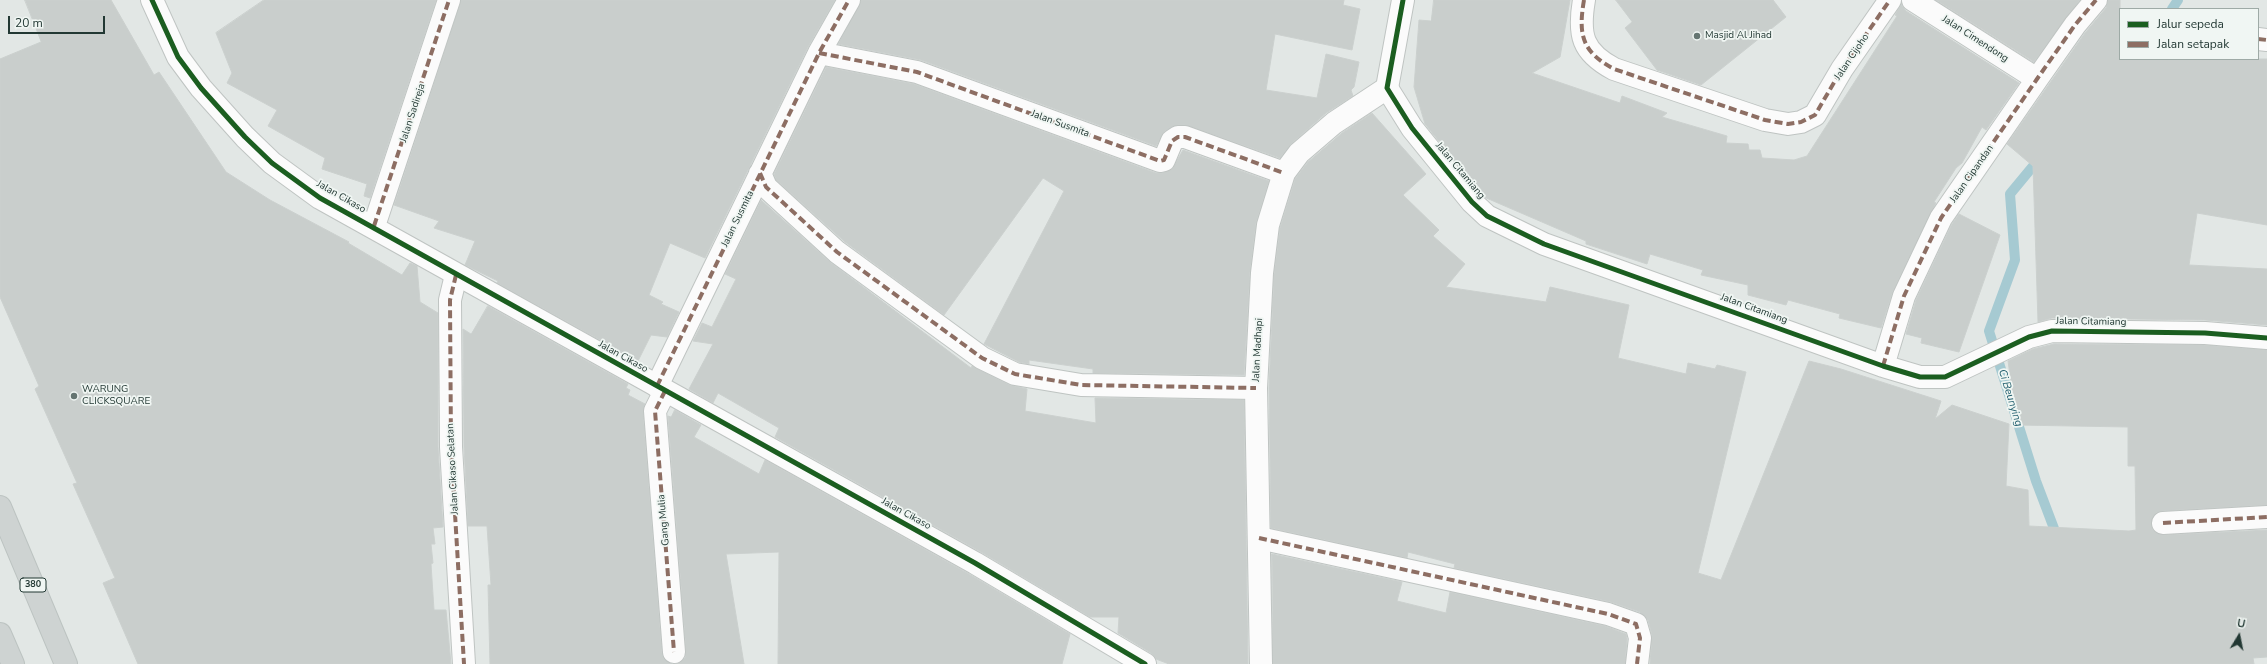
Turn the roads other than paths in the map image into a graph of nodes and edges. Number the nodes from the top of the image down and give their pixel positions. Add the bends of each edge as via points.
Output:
1 (152, 0) edge
2 (449, 0) edge
3 (849, 0) edge
4 (1403, 0) edge
5 (1584, 0) edge
6 (1890, 0) edge
7 (1913, 0) edge
8 (2096, 0) edge
9 (819, 53) junction
10 (2037, 79) junction
11 (1386, 88) junction
12 (760, 173) junction
13 (1284, 173) junction
14 (374, 226) junction
15 (456, 275) junction
16 (2267, 338) edge
17 (1883, 366) junction
18 (661, 388) junction
19 (1256, 388) junction
20 (0, 507) edge
21 (2267, 517) edge
22 (2163, 523) dead end
23 (1259, 538) junction
24 (0, 634) edge
25 (674, 652) dead end
26 (13, 664) edge
27 (66, 664) edge
28 (464, 664) edge
29 (1145, 664) edge
30 (1261, 664) edge
31 (1637, 664) edge

1 - 14 street, Jalan Cikaso via 178,57 201,88 245,137 272,163 320,198
2 - 14 street, Jalan Sadireja
3 - 9 street, Jalan Susmita
4 - 11 street
5 - 6 street, Jalan Cijoho via 1581,19 1586,48 1598,61 1614,69 1765,120 1788,124 1802,122 1815,115 1842,69
7 - 10 street, Jalan Cimendong
8 - 10 street, Jalan Cipandan
9 - 12 street, Jalan Susmita
9 - 13 street, Jalan Susmita via 917,72 1160,161 1164,160 1172,141 1178,137 1185,137
10 - 17 street, Jalan Cipandan via 1941,218 1904,296
11 - 13 street, Jalan Madhapi via 1334,123 1299,153
11 - 17 street, Jalan Citamiang via 1412,128 1472,202 1487,216 1544,244
12 - 18 street, Jalan Susmita
12 - 19 street via 766,188 837,252 982,358 1015,374 1081,385
13 - 19 street, Jalan Madhapi via 1268,225 1262,273
14 - 15 street, Jalan Cikaso
15 - 18 street, Jalan Cikaso
15 - 28 street, Jalan Cikaso Selatan via 450,300 451,447
16 - 17 street, Jalan Citamiang via 2205,333 2060,330 2029,337 1945,377 1932,378
18 - 25 street, Gang Mulia via 655,411
18 - 29 street, Jalan Cikaso via 975,563
19 - 23 street, Jalan Madhapi
20 - 27 main road, 380
21 - 22 street
23 - 30 street, Jalan Madhapi
23 - 31 street via 1608,614 1636,624 1640,638
24 - 26 main road

